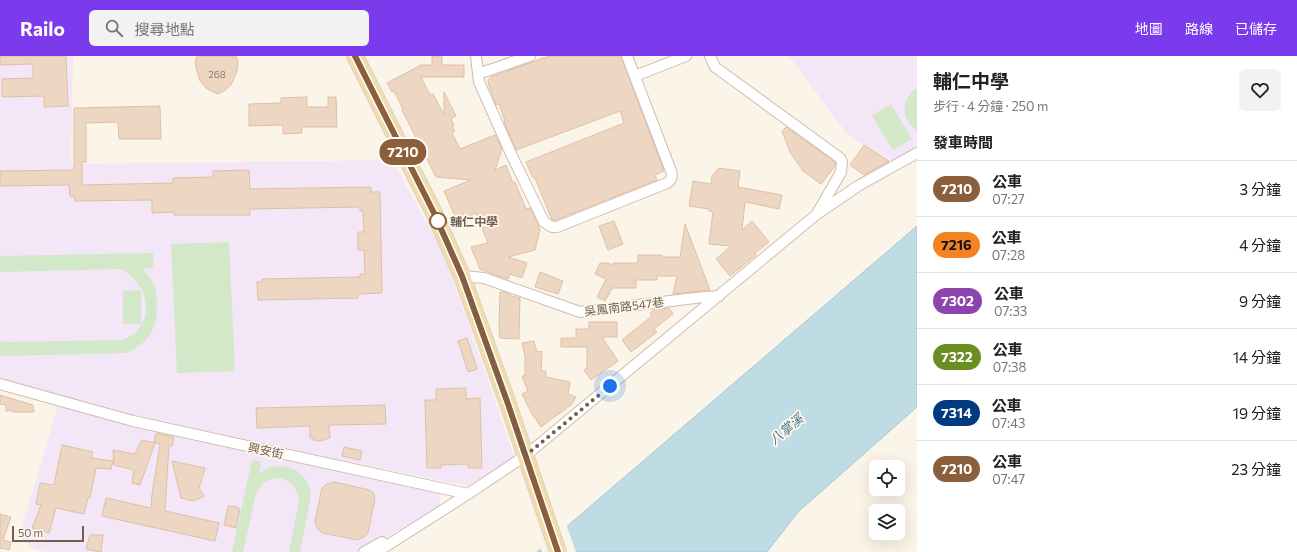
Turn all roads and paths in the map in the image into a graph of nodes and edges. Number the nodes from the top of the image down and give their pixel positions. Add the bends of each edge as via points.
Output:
1 (355, 56) edge
2 (476, 56) edge
3 (530, 56) edge
4 (627, 56) edge
5 (686, 56) edge
6 (710, 56) edge
7 (478, 74) junction
8 (635, 76) junction
9 (917, 153) edge
10 (817, 214) junction
11 (462, 276) junction
12 (720, 296) junction
13 (0, 384) edge
14 (525, 456) junction
15 (468, 494) junction
16 (435, 514) junction
17 (364, 552) edge
18 (377, 552) edge
19 (558, 552) edge

1 - 11 main road via 434,213
2 - 7 street
3 - 7 street
4 - 8 street
5 - 8 street
6 - 10 street via 715,67 840,158 841,172
7 - 8 street via 479,82 544,222 552,227 671,180 671,171
9 - 10 street via 858,186
10 - 12 street
11 - 12 street, 吳鳳南路547巷 via 484,278 580,312
11 - 14 main road
12 - 14 street
13 - 15 street, 興安街 via 133,420
14 - 15 street
14 - 19 main road
15 - 16 street
16 - 17 street
16 - 18 street

